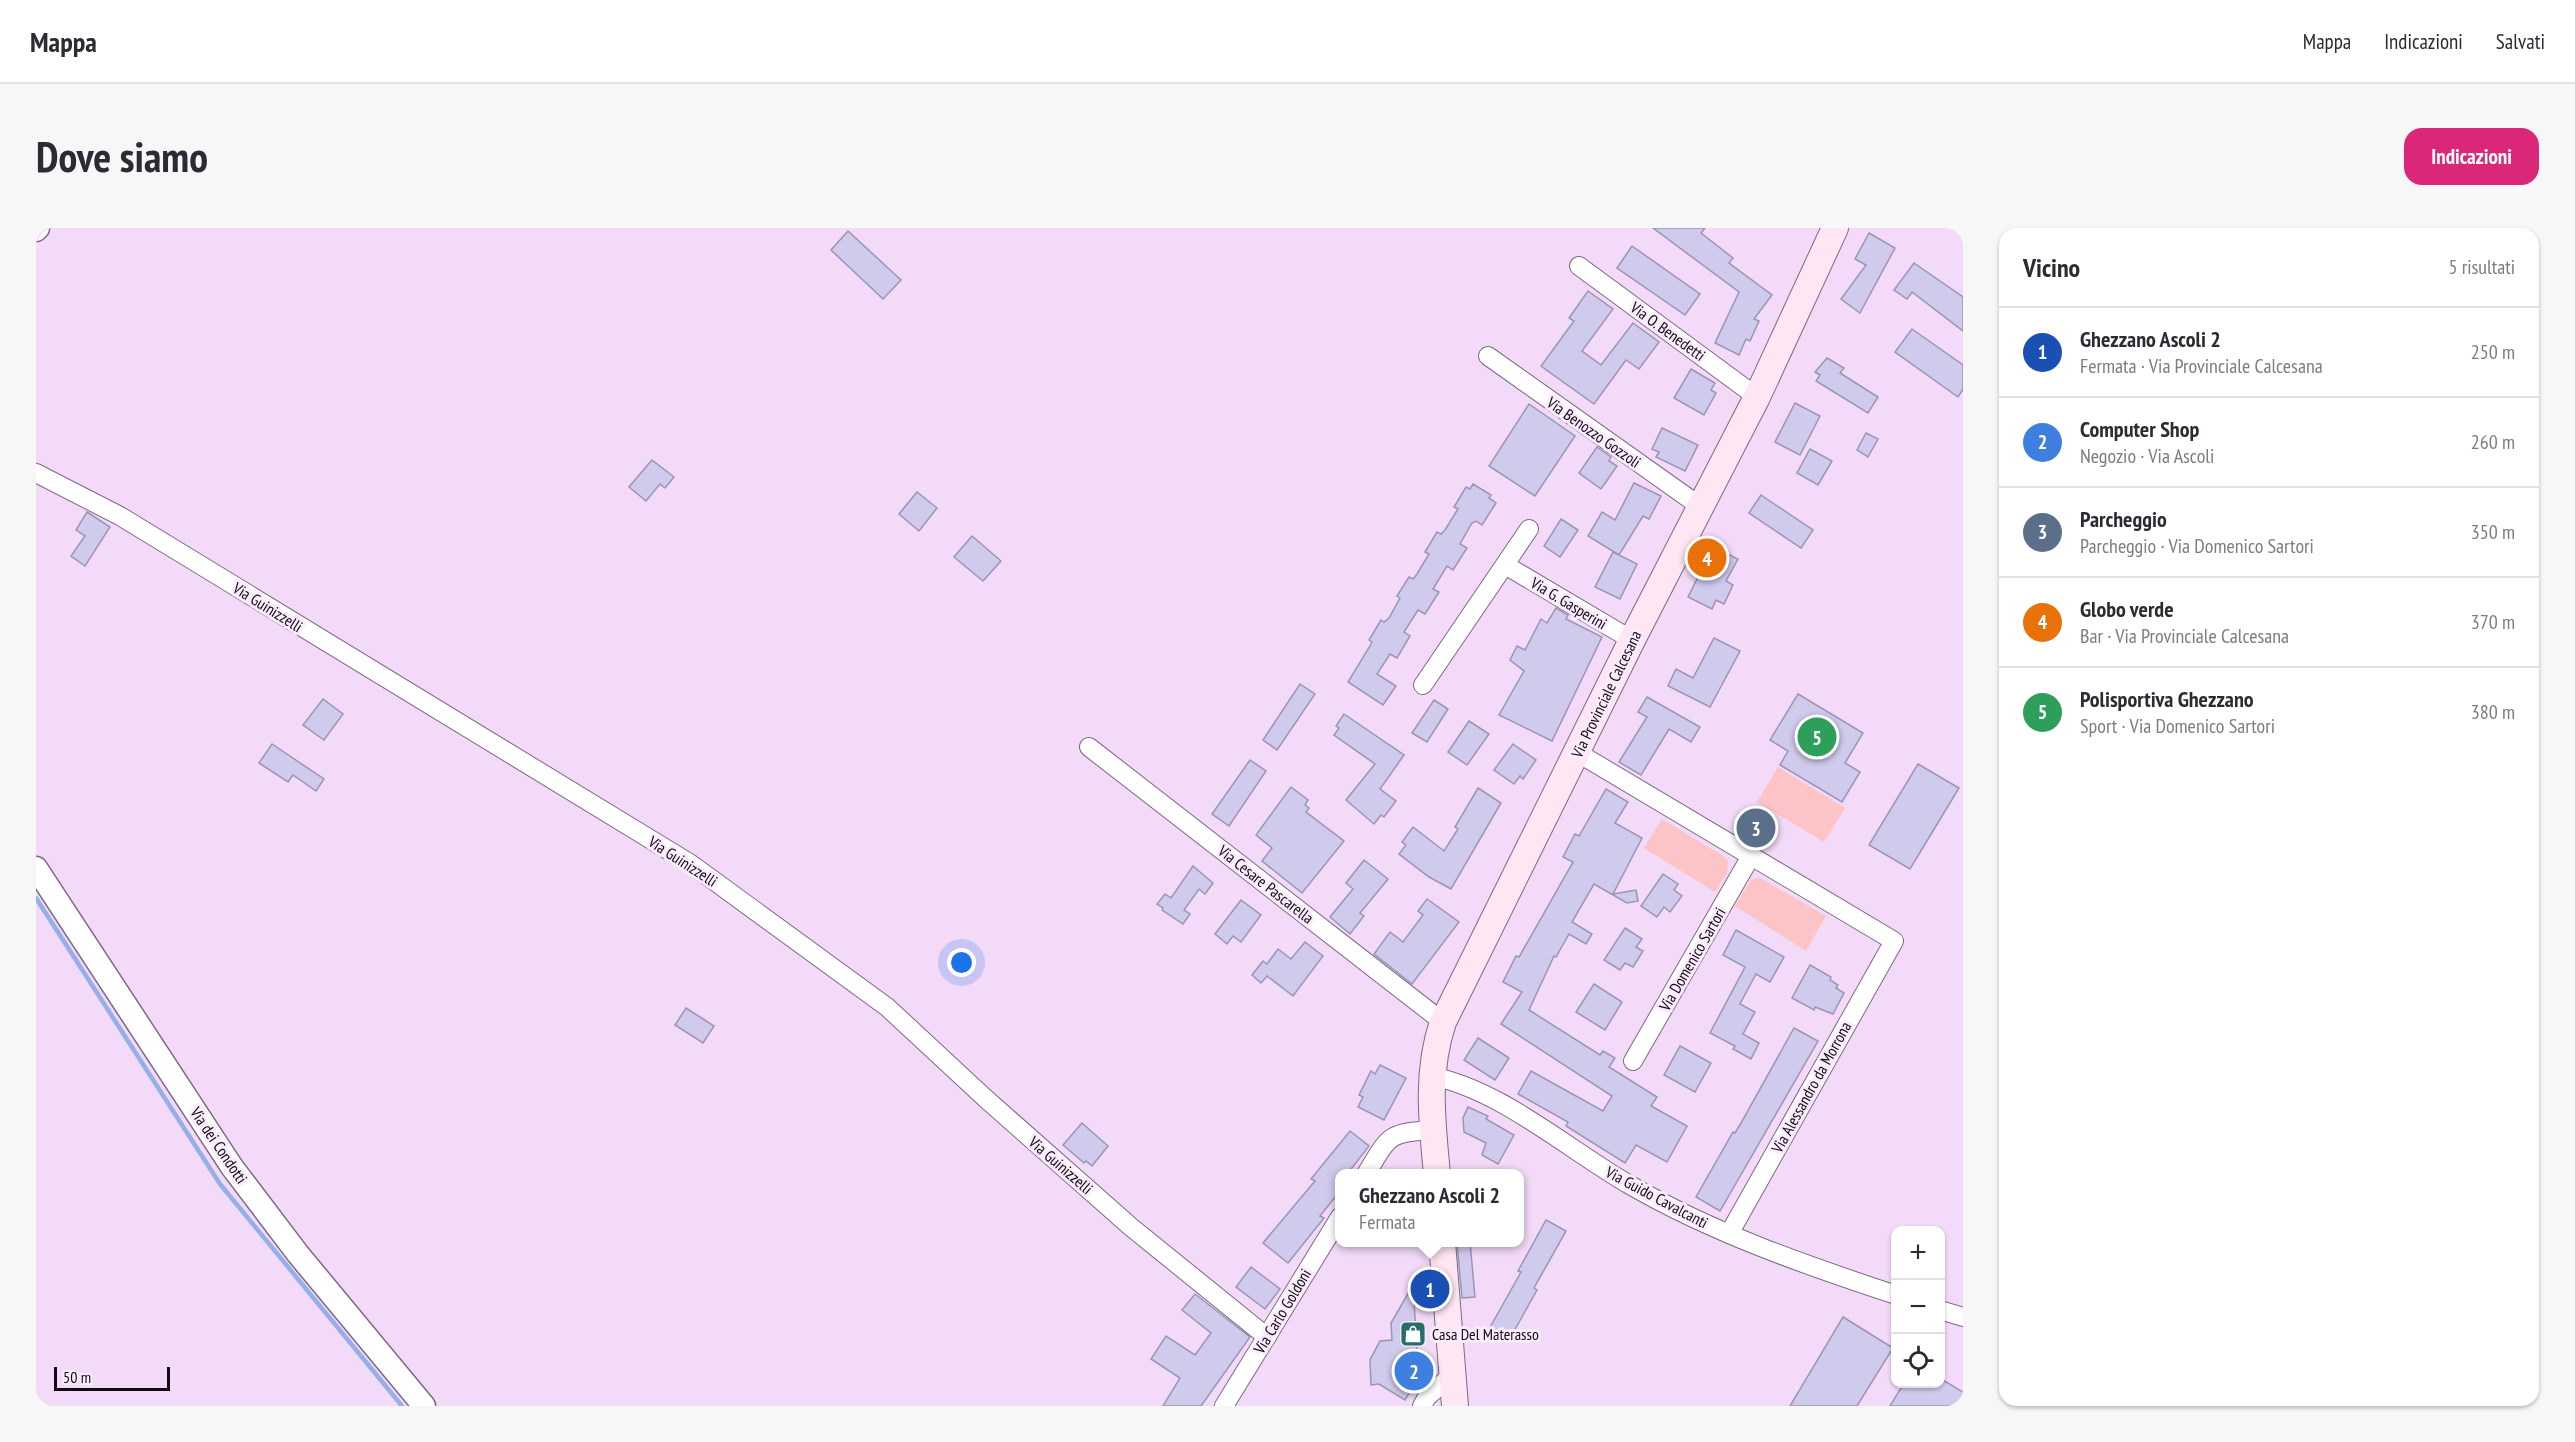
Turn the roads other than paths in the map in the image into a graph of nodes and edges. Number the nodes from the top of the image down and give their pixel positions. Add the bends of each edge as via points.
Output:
1 (1835, 228) edge
2 (1579, 266) dead end
3 (1488, 356) dead end
4 (1757, 397) junction
5 (36, 473) edge
6 (1701, 507) junction
7 (1529, 529) dead end
8 (1505, 565) junction
9 (1632, 640) junction
10 (1423, 685) dead end
11 (1089, 747) dead end
12 (1578, 753) junction
13 (1751, 856) junction
14 (36, 868) edge
15 (1443, 1022) junction
16 (1633, 1061) dead end
17 (1431, 1076) junction
18 (1433, 1130) junction
19 (1369, 1169) edge
20 (1437, 1169) edge
21 (1335, 1225) edge
22 (1729, 1234) junction
23 (1442, 1247) edge
24 (1891, 1293) edge
25 (1945, 1311) edge
26 (1963, 1317) edge
27 (1267, 1337) junction
28 (1453, 1374) junction
29 (424, 1406) edge
30 (1224, 1406) edge
31 (1422, 1406) edge
32 (1455, 1406) edge

1 - 4 main road, Via Provinciale Calcesana
2 - 4 street, Via O. Benedetti
3 - 6 street, Via Benozzo Gozzoli
4 - 6 main road, Via Provinciale Calcesana
5 - 27 street, Via Guinizzelli via 120,516 691,864 886,1007 1131,1227
6 - 9 main road, Via Provinciale Calcesana
7 - 8 street
8 - 9 street, Via G. Gasperini
8 - 10 street
9 - 12 main road, Via Provinciale Calcesana
11 - 15 street, Via Cesare Pascarella
12 - 13 street
12 - 15 main road, Via Provinciale Calcesana
13 - 16 street, Via Domenico Sartori
13 - 22 street, Via Alessandro da Morrona via 1894,941
14 - 29 street, Via dei Condotti via 232,1167 298,1254
15 - 17 main road, Via Provinciale Calcesana
17 - 18 main road, Via Provinciale Calcesana
17 - 22 street, Via Guido Cavalcanti via 1467,1087 1501,1104 1630,1186
18 - 19 street via 1393,1135
18 - 20 main road, Via Provinciale Calcesana
21 - 27 street, Via Carlo Goldoni
22 - 24 street, Via Guido Cavalcanti
23 - 28 main road
25 - 26 street
27 - 30 street, Via Carlo Goldoni
28 - 31 street
28 - 32 main road

